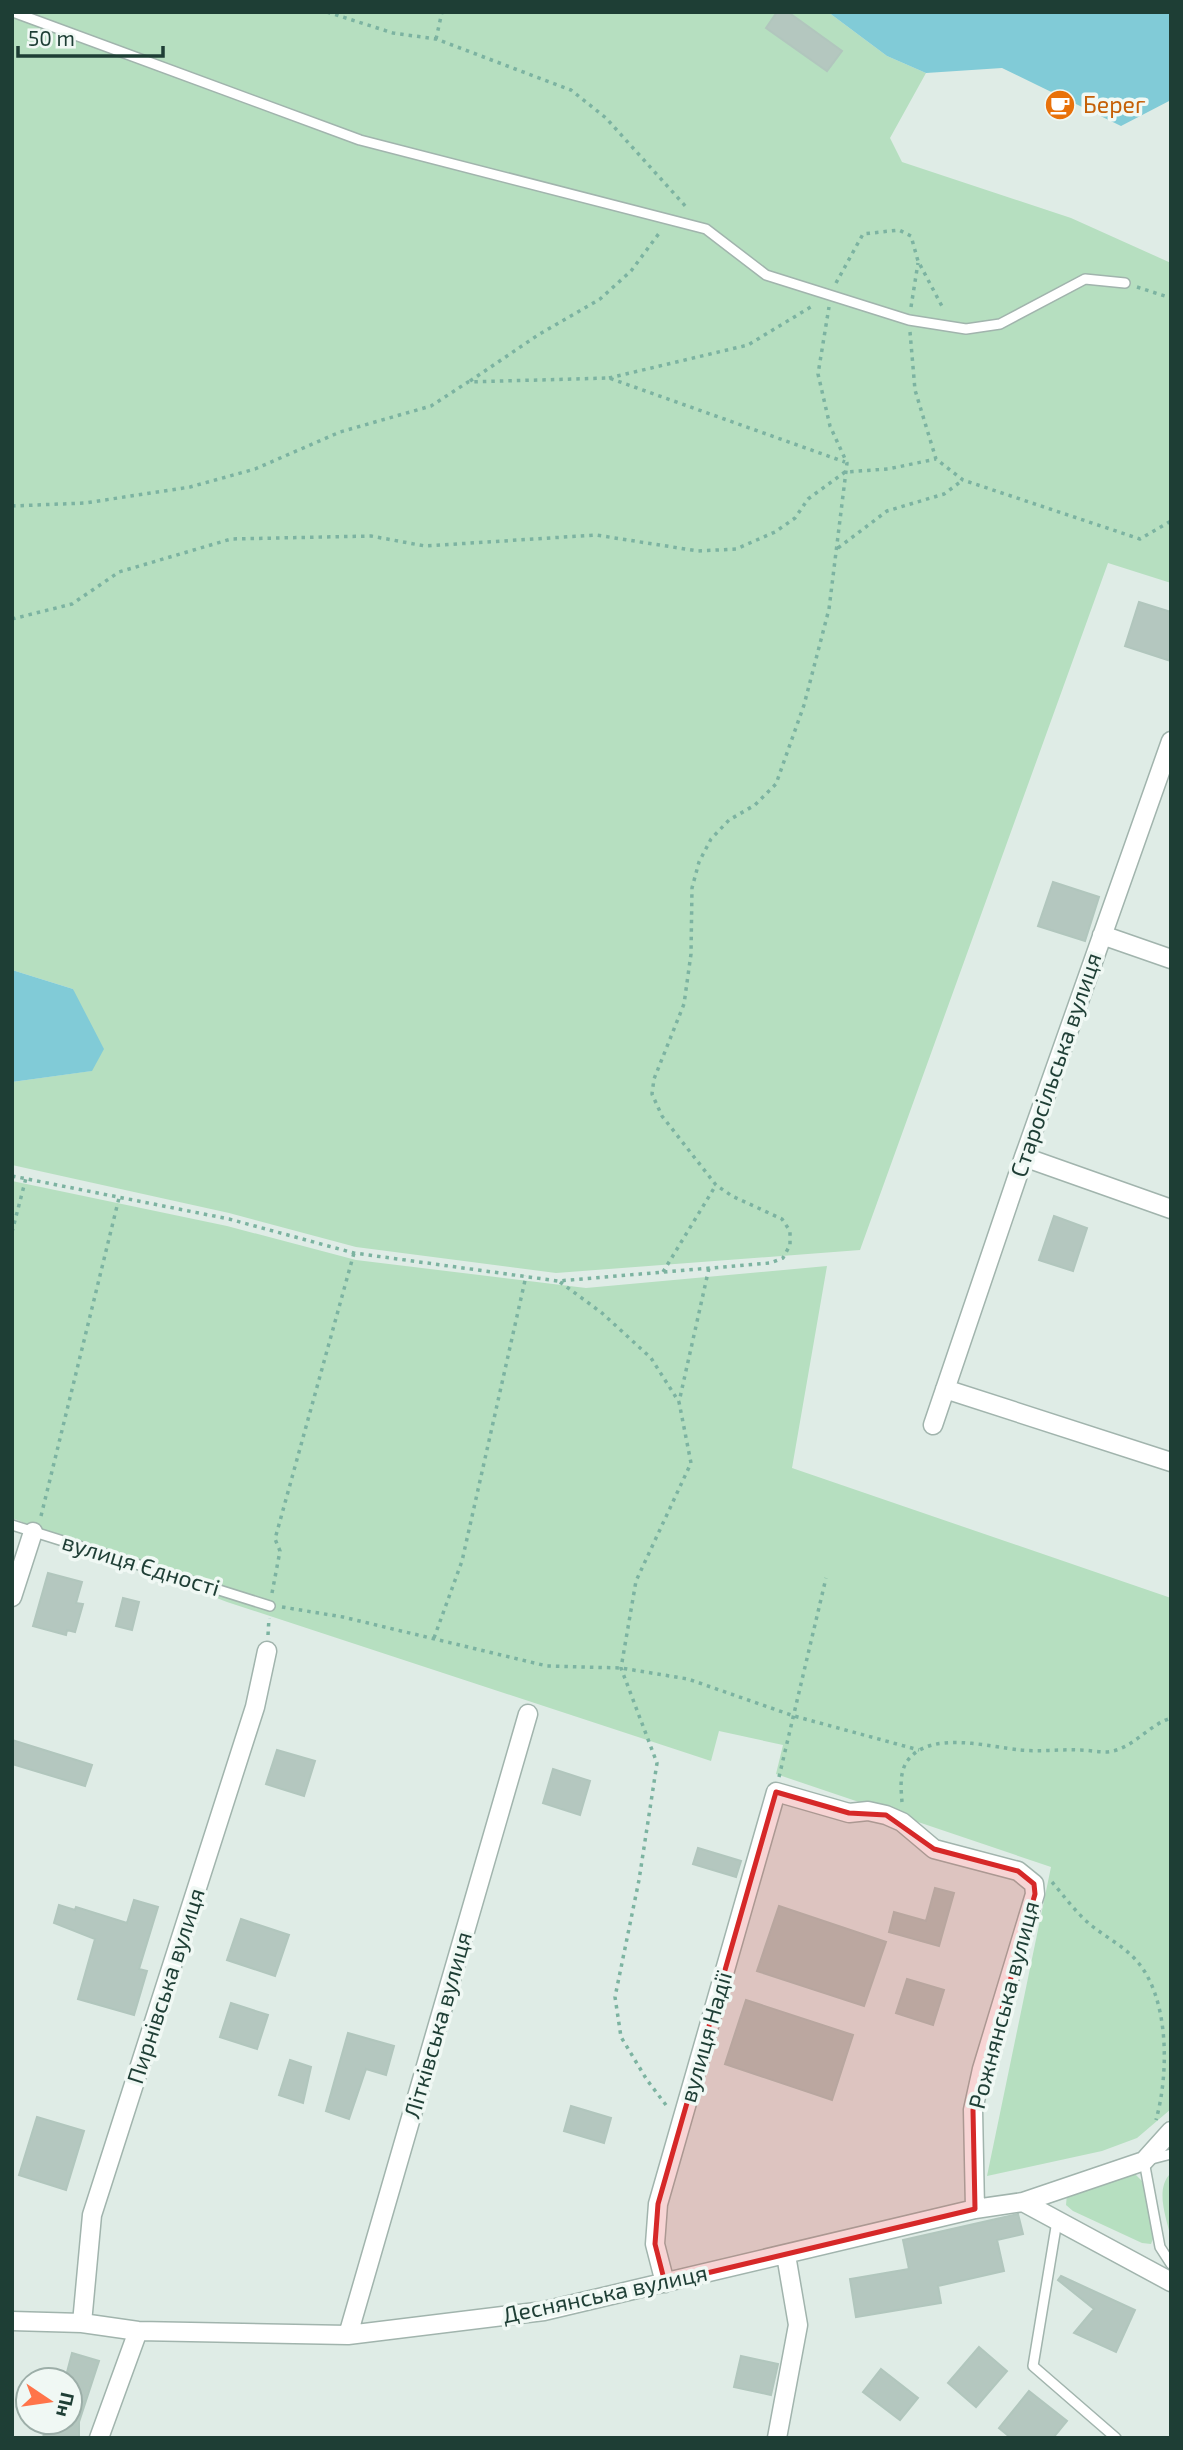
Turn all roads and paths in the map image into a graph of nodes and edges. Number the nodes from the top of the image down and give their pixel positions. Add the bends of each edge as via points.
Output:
1 (13, 12) edge
2 (327, 12) edge
3 (442, 12) edge
4 (436, 39) junction
5 (669, 220) junction
6 (706, 229) junction
7 (918, 261) junction
8 (1125, 283) joint
9 (831, 295) junction
10 (1171, 298) edge
11 (909, 320) junction
12 (966, 329) junction
13 (609, 378) junction
14 (468, 382) junction
15 (936, 459) junction
16 (847, 463) junction
17 (845, 472) junction
18 (963, 480) junction
19 (12, 506) edge
20 (1171, 521) edge
21 (838, 548) junction
22 (12, 620) edge
23 (1171, 741) edge
24 (1102, 935) junction
25 (1171, 959) edge
26 (1024, 1157) junction
27 (12, 1176) edge
28 (26, 1178) junction
29 (716, 1185) junction
30 (119, 1198) junction
31 (1171, 1209) edge
32 (12, 1232) edge
33 (354, 1253) junction
34 (709, 1268) junction
35 (663, 1272) junction
36 (526, 1276) junction
37 (558, 1281) junction
38 (945, 1389) junction
39 (679, 1402) junction
40 (933, 1425) dead end
41 (1171, 1462) edge
42 (12, 1525) edge
43 (35, 1532) junction
44 (827, 1578) dead end
45 (12, 1597) edge
46 (270, 1606) junction
47 (434, 1638) junction
48 (267, 1651) joint
49 (621, 1668) junction
50 (528, 1714) dead end
51 (794, 1716) junction
52 (1171, 1718) edge
53 (919, 1751) junction
54 (776, 1793) junction
55 (902, 1822) junction
56 (1042, 1882) junction
57 (1171, 2058) edge
58 (1165, 2067) junction
59 (681, 2124) junction
60 (1163, 2127) edge
61 (1171, 2154) edge
62 (1143, 2161) junction
63 (1023, 2202) junction
64 (975, 2209) junction
65 (1057, 2221) junction
66 (786, 2255) junction
67 (1171, 2264) edge
68 (1171, 2282) edge
69 (665, 2284) junction
70 (12, 2321) edge
71 (82, 2323) junction
72 (138, 2331) junction
73 (348, 2335) junction
74 (99, 2438) edge
75 (777, 2438) edge
76 (1116, 2438) edge

1 - 5 lane via 360,140
2 - 4 path via 393,33
3 - 4 path
4 - 6 path via 571,90 607,118
5 - 6 lane
5 - 14 path via 631,271 600,299
6 - 9 lane via 766,275
7 - 9 path via 911,236 900,230 863,234
7 - 11 path
7 - 12 path via 941,308
8 - 10 path
8 - 12 lane via 1086,279 1000,324
9 - 11 lane
9 - 13 path via 748,345
9 - 16 path via 817,374 830,426
11 - 12 lane
11 - 15 path via 915,390
13 - 14 path
13 - 16 path
14 - 19 path via 431,406 340,432 255,469 190,487 85,503
15 - 17 path
15 - 18 path
16 - 17 path
17 - 21 path
17 - 22 path via 808,499 795,518 736,549 698,551 596,535 425,545 371,536 231,540 140,564 119,572 72,604
18 - 20 path via 1140,539
18 - 21 path via 944,494 887,511
21 - 29 path via 820,645 776,784 755,805 729,820 711,839 699,862 692,888 691,954 684,1004 654,1079 656,1106
23 - 24 street, Старосільська вулиця
24 - 25 street
24 - 26 street, Старосільська вулиця
26 - 31 street
26 - 38 street, Старосільська вулиця
27 - 28 path
28 - 30 path
28 - 32 path
29 - 34 path via 782,1219 790,1231 790,1245 783,1258 770,1263
29 - 35 path
30 - 33 path via 229,1219
30 - 43 path
33 - 36 path
33 - 46 path via 275,1539 280,1551
34 - 35 path
34 - 39 path
35 - 37 path
36 - 37 path
36 - 47 path via 462,1561
37 - 39 path via 651,1358
38 - 40 street, Старосільська вулиця
38 - 41 street
39 - 49 path via 691,1463 636,1581
42 - 43 lane, вулиця Єдності
43 - 45 street
43 - 46 lane, вулиця Єдності
44 - 51 path
46 - 47 path
46 - 48 path
47 - 49 path via 547,1666
48 - 71 street, Пирнівська вулиця via 255,1707 92,2215
49 - 51 path via 688,1679
49 - 59 path via 657,1763 615,1997 621,2036
50 - 73 street, Літківська вулиця
51 - 53 path
51 - 54 path
52 - 53 path via 1126,1748 1106,1752 1020,1750 974,1742
53 - 55 path via 907,1760 901,1774
54 - 55 street
54 - 59 street, вулиця Надії
55 - 56 street via 934,1849 1018,1871
56 - 58 path via 1134,1958 1150,1978 1162,2027
56 - 64 street, Рожнянська вулиця via 973,2110
57 - 58 path
58 - 60 path
59 - 69 street, вулиця Надії via 658,2204 655,2244
60 - 62 street
61 - 62 lane
62 - 63 street, Деснянська вулиця
62 - 67 lane via 1160,2247
63 - 64 street, Деснянська вулиця
63 - 65 street
64 - 66 street, Деснянська вулиця
65 - 68 street
65 - 76 lane via 1033,2366
66 - 69 street, Деснянська вулиця
66 - 75 street via 798,2325
69 - 73 street, Деснянська вулиця via 544,2311
70 - 71 street, Деснянська вулиця
71 - 72 street, Деснянська вулиця
72 - 73 street, Деснянська вулиця
72 - 74 street

